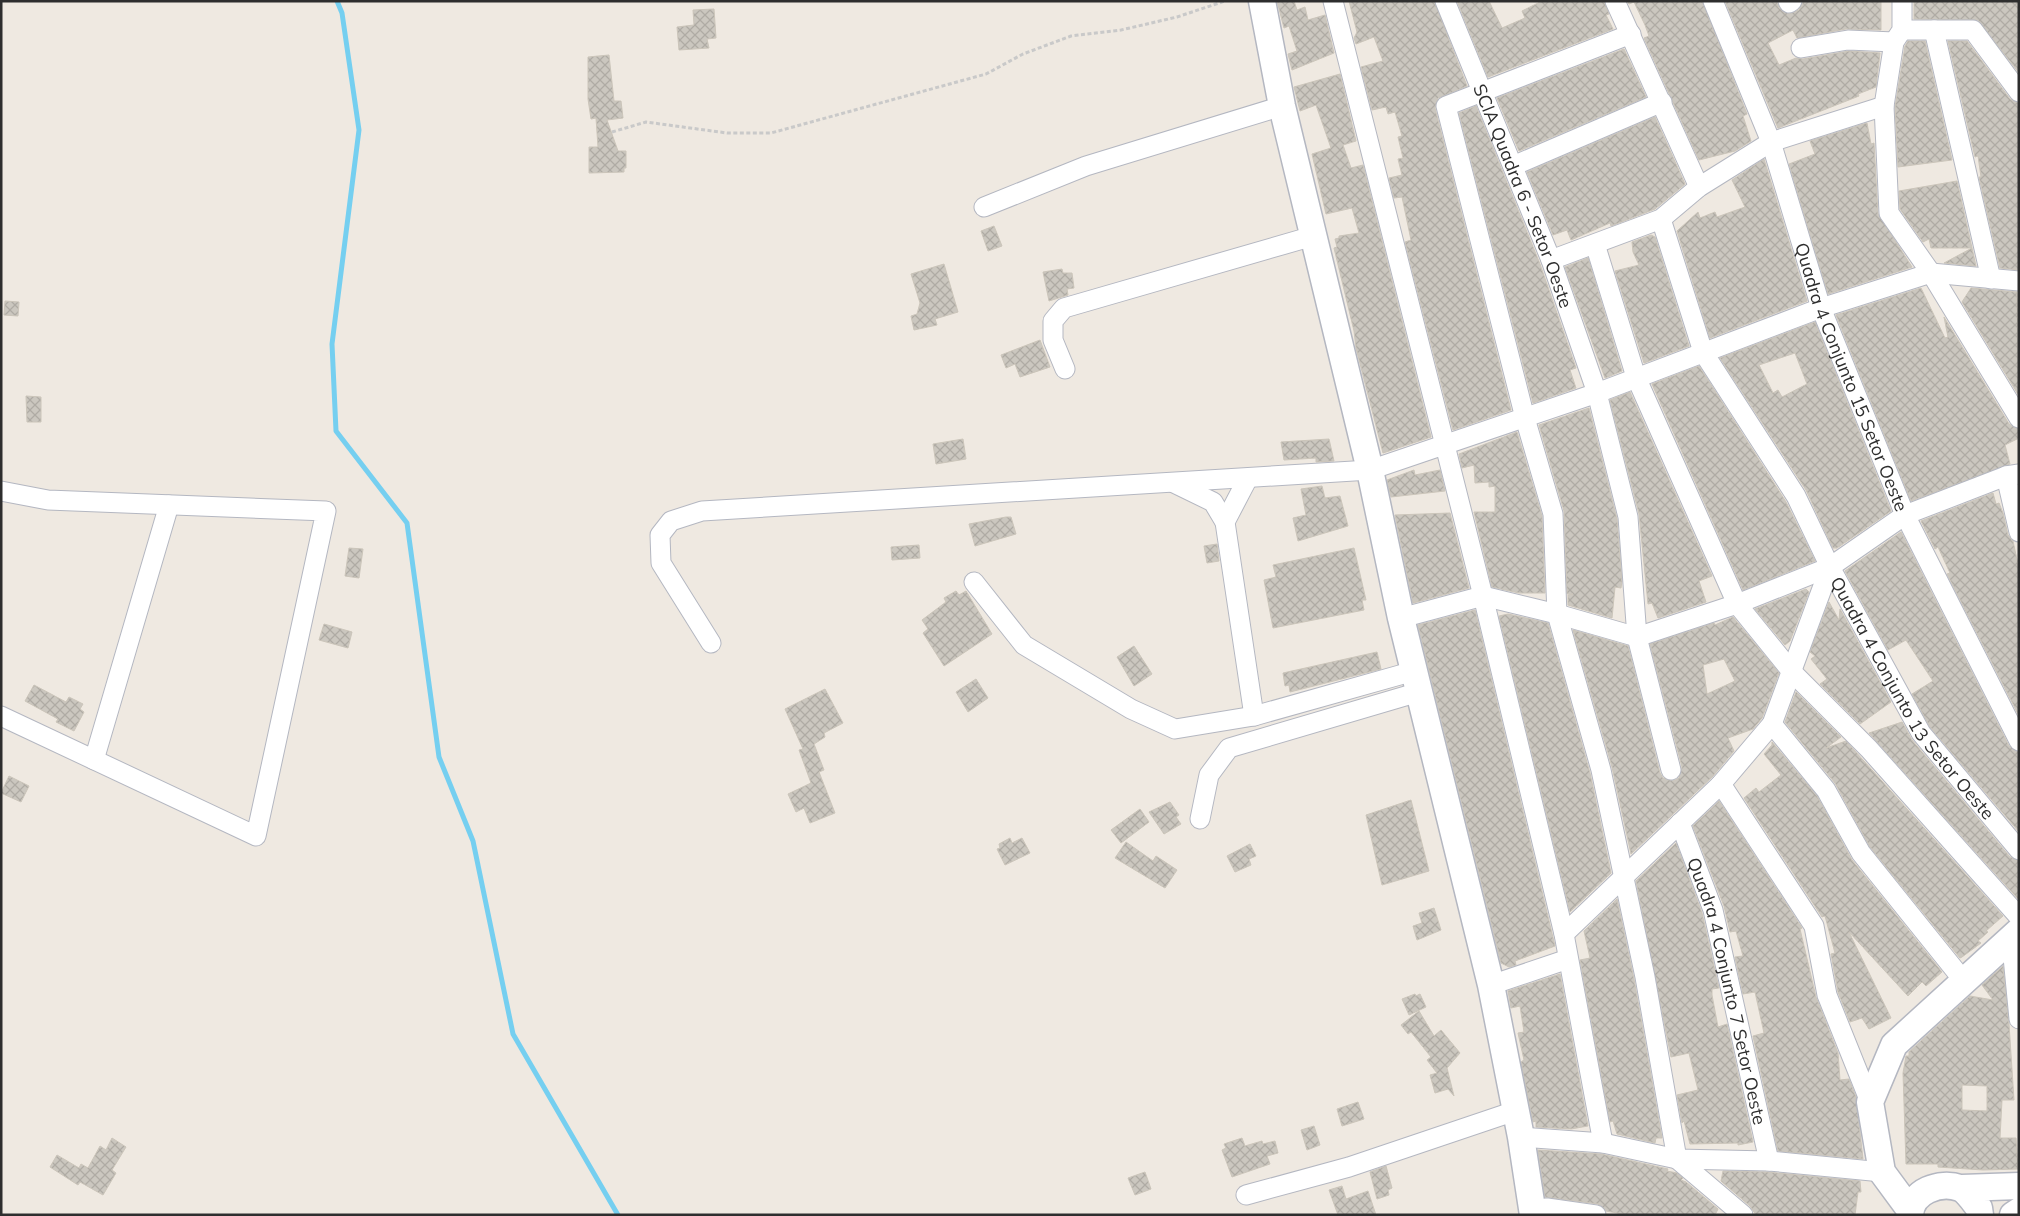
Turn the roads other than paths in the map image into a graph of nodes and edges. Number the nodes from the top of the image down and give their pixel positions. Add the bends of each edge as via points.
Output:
1 (1262, 1) edge
2 (1333, 1) edge
3 (1445, 1) edge
4 (1615, 1) edge
5 (1713, 1) edge
6 (1788, 1) edge
7 (1792, 1) edge
8 (1902, 1) edge
9 (1934, 30) junction
10 (1631, 34) junction
11 (1898, 36) junction
12 (1801, 48) dead end
13 (1481, 91) junction
14 (2019, 92) edge
15 (1662, 102) junction
16 (1282, 106) junction
17 (1884, 106) junction
18 (1771, 142) junction
19 (1513, 166) junction
20 (1699, 187) junction
21 (984, 207) dead end
22 (1661, 219) junction
23 (1313, 236) junction
24 (1595, 244) junction
25 (1551, 260) junction
26 (1931, 273) junction
27 (1991, 279) junction
28 (2019, 281) edge
29 (1822, 308) junction
30 (1703, 352) junction
31 (1065, 369) dead end
32 (1636, 377) junction
33 (1597, 393) junction
34 (1525, 418) junction
35 (2019, 418) edge
36 (1444, 446) junction
37 (1370, 470) junction
38 (2012, 475) edge
39 (1248, 478) junction
40 (1173, 482) junction
41 (1, 492) edge
42 (169, 505) junction
43 (1905, 515) junction
44 (1225, 522) junction
45 (2019, 532) edge
46 (1830, 567) junction
47 (974, 582) dead end
48 (1483, 596) junction
49 (1737, 604) junction
50 (1557, 614) junction
51 (1401, 618) junction
52 (1637, 637) junction
53 (711, 644) dead end
54 (1792, 672) junction
55 (1417, 681) junction
56 (1, 716) edge
57 (1254, 716) junction
58 (1772, 724) junction
59 (2019, 741) edge
60 (94, 760) junction
61 (1671, 770) dead end
62 (1721, 784) junction
63 (1200, 819) dead end
64 (1680, 823) junction
65 (2019, 850) edge
66 (1624, 878) junction
67 (2016, 928) edge
68 (1564, 934) junction
69 (1568, 960) junction
70 (1963, 980) junction
71 (1491, 984) junction
72 (2019, 1019) edge
73 (1870, 1102) junction
74 (1516, 1111) junction
75 (1521, 1137) junction
76 (1603, 1143) junction
77 (1677, 1159) junction
78 (1769, 1161) junction
79 (1882, 1172) junction
80 (2019, 1186) edge
81 (1962, 1188) junction
82 (1927, 1190) junction
83 (1246, 1195) dead end
84 (2019, 1211) edge
85 (1532, 1212) edge
86 (1910, 1212) edge
87 (1596, 1215) edge
88 (1743, 1215) edge
89 (1980, 1215) edge
90 (2013, 1215) edge

1 - 16 street
2 - 36 street
3 - 13 street, SCIA Quadra 6 - Setor Oeste
4 - 10 street
5 - 18 street, Quadra 4 Conjunto 15 Setor Oeste
6 - 7 street via 1789,4
8 - 11 street
9 - 11 street
9 - 14 street via 1973,30
9 - 27 street
10 - 13 street
10 - 15 street
11 - 12 street
11 - 17 street
13 - 19 street, SCIA Quadra 6 - Setor Oeste
13 - 34 street via 1446,106
15 - 19 street
15 - 20 street
16 - 21 street via 1086,166
16 - 23 street
17 - 18 street
17 - 26 street via 1889,213
18 - 20 street
18 - 29 street, Quadra 4 Conjunto 15 Setor Oeste
19 - 25 street, SCIA Quadra 6 - Setor Oeste
20 - 22 street
22 - 24 street
22 - 30 street, Quadra 4 Conjunto 13 Setor Oeste
23 - 31 street via 1064,308 1053,321 1053,340
23 - 37 street
24 - 25 street
24 - 32 street
25 - 33 street, SCIA Quadra 6 - Setor Oeste
26 - 27 street
26 - 29 street
26 - 35 street
27 - 28 street
29 - 30 street
29 - 43 street, Quadra 4 Conjunto 15 Setor Oeste
30 - 32 street
30 - 46 street, Quadra 4 Conjunto 13 Setor Oeste via 1796,496
32 - 33 street
32 - 49 street
33 - 34 street
33 - 52 street, SCIA Quadra 6 - Setor Oeste via 1628,517
34 - 36 street
34 - 50 street via 1553,514
36 - 37 street
36 - 48 street
37 - 39 street
37 - 51 street
38 - 43 street
38 - 45 street
39 - 40 street
39 - 44 street
40 - 44 street via 1213,502
40 - 53 street via 702,511 671,521 660,535 661,563
41 - 42 street via 48,500
42 - 60 street
42 - 60 street via 326,511 256,836
43 - 46 street
43 - 59 street, Quadra 4 Conjunto 15 Setor Oeste
44 - 57 street
46 - 49 street
46 - 54 street
46 - 65 street, Quadra 4 Conjunto 13 Setor Oeste via 1921,733
47 - 57 street via 1024,645 1130,709 1175,730
48 - 50 street
48 - 51 street
48 - 68 street
49 - 52 street
49 - 54 street
50 - 52 street
50 - 66 street via 1601,770
51 - 55 street
52 - 61 street, SCIA Quadra 6 - Setor Oeste
54 - 58 street
54 - 67 street via 1869,749
55 - 57 street
55 - 63 street via 1229,748 1209,775
55 - 71 street
56 - 60 street
58 - 62 street
58 - 70 street via 1826,790 1861,853
62 - 64 street
62 - 73 street via 1814,926 1827,995
64 - 66 street
64 - 78 street, Quadra 4 Conjunto 7 Setor Oeste via 1713,910
66 - 68 street
66 - 77 street
67 - 70 street
67 - 72 street
68 - 69 street
69 - 71 street
69 - 76 street
70 - 73 street via 1894,1045
71 - 74 street
73 - 79 street
74 - 75 street
74 - 83 street via 1349,1167
75 - 76 street
75 - 85 street
76 - 77 street
77 - 78 street
77 - 88 street
78 - 79 street
79 - 82 street
79 - 86 street
80 - 81 street
81 - 82 street via 1944,1185
81 - 89 street via 1980,1208
82 - 86 street via 1917,1198
84 - 90 street
85 - 87 street via 1547,1208

